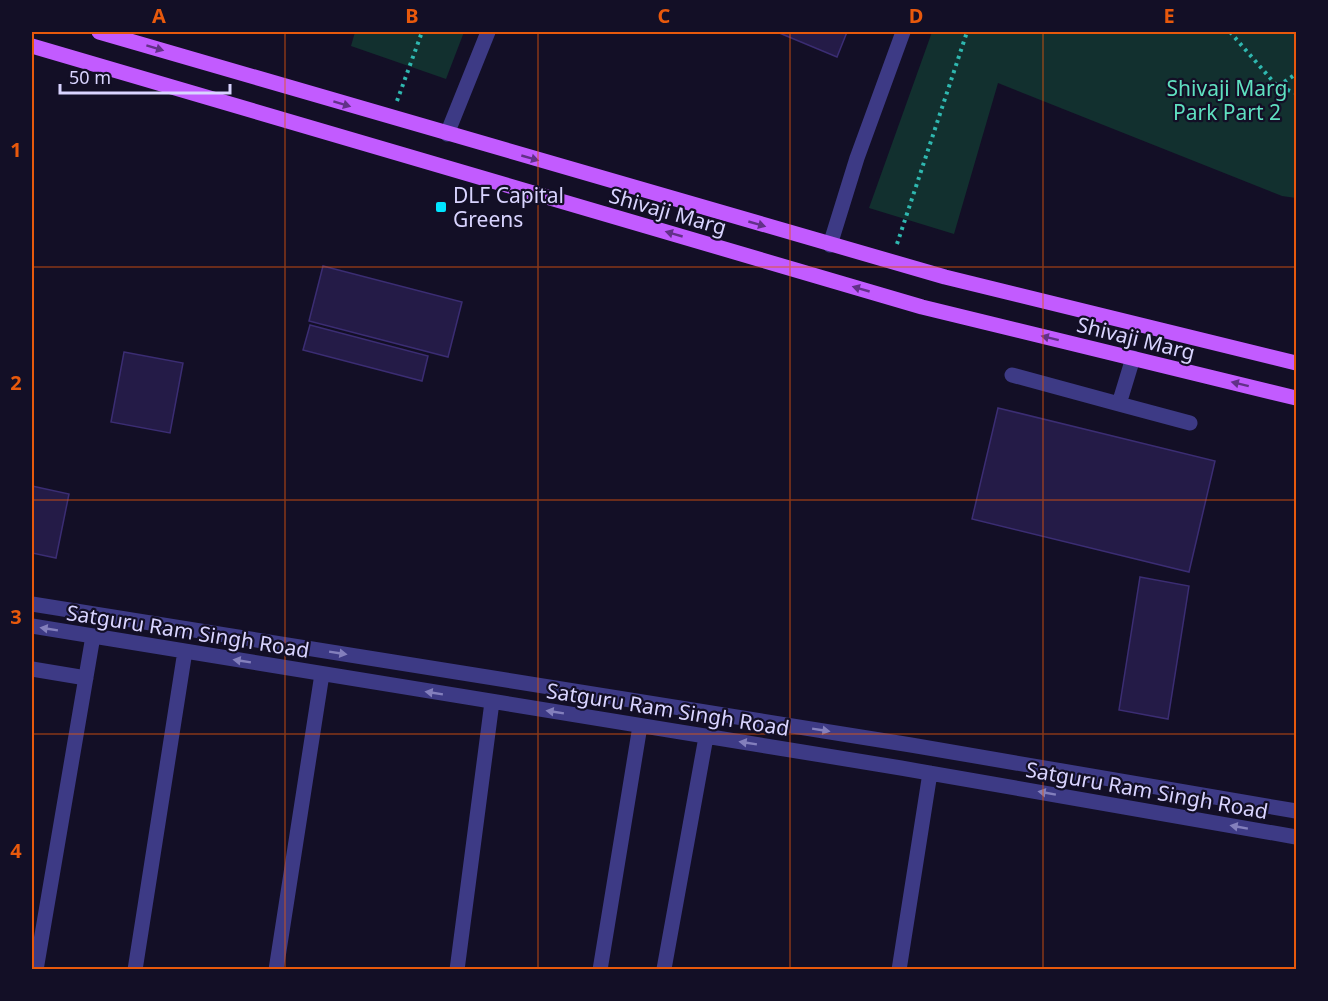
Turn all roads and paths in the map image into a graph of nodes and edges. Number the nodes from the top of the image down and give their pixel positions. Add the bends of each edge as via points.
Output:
1 (99, 32) edge
2 (422, 32) edge
3 (488, 32) edge
4 (903, 32) edge
5 (967, 32) edge
6 (1230, 32) edge
7 (32, 46) edge
8 (1296, 74) edge
9 (1277, 86) junction
10 (1296, 93) edge
11 (391, 118) junction
12 (447, 134) junction
13 (830, 245) junction
14 (891, 262) junction
15 (1133, 358) junction
16 (1296, 363) edge
17 (1012, 375) dead end
18 (1296, 398) edge
19 (1119, 404) junction
20 (1190, 423) dead end
21 (32, 604) edge
22 (32, 626) edge
23 (93, 636) junction
24 (185, 651) junction
25 (32, 669) edge
26 (322, 674) junction
27 (86, 678) junction
28 (492, 702) junction
29 (640, 726) junction
30 (706, 737) junction
31 (930, 773) junction
32 (1296, 811) edge
33 (1296, 837) edge
34 (36, 969) edge
35 (135, 969) edge
36 (276, 969) edge
37 (457, 969) edge
38 (600, 969) edge
39 (663, 969) edge
40 (899, 969) edge

1 -> 11 main road, Shivaji Marg
2 - 11 path
3 - 12 street
4 - 13 street
5 - 14 path
6 - 9 path
15 -> 7 main road, Shivaji Marg via 922,307
8 - 9 path
9 - 10 path
11 - 12 main road, Shivaji Marg
12 -> 13 main road, Shivaji Marg
13 - 14 main road, Shivaji Marg
14 - 16 main road, Shivaji Marg
18 -> 15 main road, Shivaji Marg
15 - 19 street
17 - 19 street
19 - 20 street
21 -> 32 street, Satguru Ram Singh Road
23 -> 22 street, Satguru Ram Singh Road
23 - 24 street, Satguru Ram Singh Road
23 - 27 street
26 -> 24 street, Satguru Ram Singh Road
24 - 35 street
25 - 27 street
28 -> 26 street, Satguru Ram Singh Road
26 - 36 street
27 - 34 street
29 -> 28 street, Satguru Ram Singh Road
28 - 37 street
29 - 30 street, Satguru Ram Singh Road
29 - 38 street
31 -> 30 street, Satguru Ram Singh Road
30 - 39 street
33 -> 31 street, Satguru Ram Singh Road
31 - 40 street

